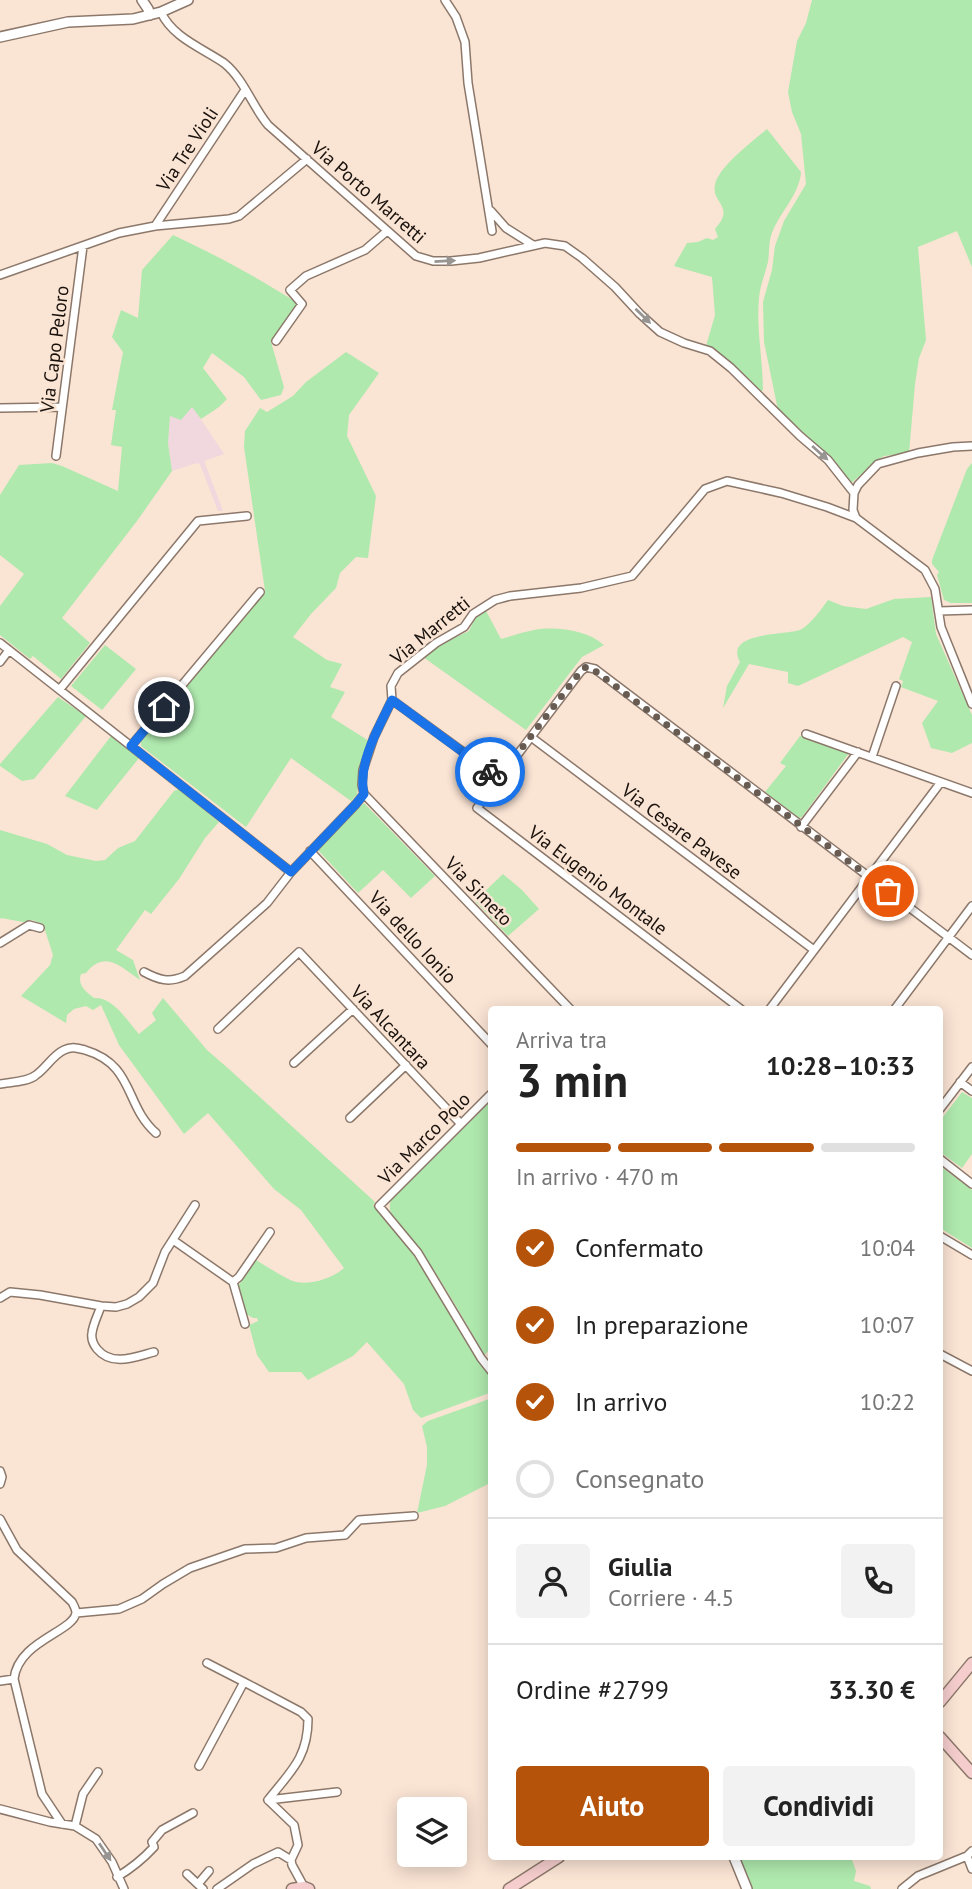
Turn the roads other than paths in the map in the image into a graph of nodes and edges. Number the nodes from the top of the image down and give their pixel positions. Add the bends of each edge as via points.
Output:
1 (142, 0) edge
2 (188, 0) edge
3 (445, 0) edge
4 (161, 12) junction
5 (150, 15) junction
6 (0, 37) edge
7 (245, 90) junction
8 (307, 159) junction
9 (489, 207) junction
10 (155, 226) junction
11 (387, 230) junction
12 (492, 231) dead end
13 (83, 246) junction
14 (533, 246) junction
15 (0, 275) edge
16 (276, 341) dead end
17 (62, 407) junction
18 (0, 408) edge
19 (972, 446) edge
20 (57, 456) dead end
21 (854, 493) junction
22 (247, 516) dead end
23 (856, 518) junction
24 (260, 592) dead end
25 (972, 610) edge
26 (939, 611) junction
27 (0, 643) edge
28 (9, 650) junction
29 (0, 662) edge
30 (896, 686) dead end
31 (60, 689) junction
32 (392, 700) junction
33 (972, 704) edge
34 (806, 734) dead end
35 (531, 737) junction
36 (131, 746) junction
37 (858, 752) junction
38 (872, 757) junction
39 (499, 778) junction
40 (941, 782) junction
41 (972, 793) edge
42 (364, 794) junction
43 (801, 827) junction
44 (310, 850) junction
45 (291, 872) junction
46 (869, 877) junction
47 (972, 906) edge
48 (40, 928) dead end
49 (948, 937) junction
50 (0, 943) edge
51 (814, 950) junction
52 (972, 955) edge
53 (144, 972) dead end
54 (567, 1006) edge
55 (737, 1006) edge
56 (772, 1006) edge
57 (897, 1006) edge
58 (353, 1009) junction
59 (218, 1029) dead end
60 (488, 1041) edge
61 (294, 1063) dead end
62 (406, 1065) junction
63 (972, 1067) edge
64 (960, 1082) junction
65 (0, 1084) edge
66 (972, 1091) edge
67 (488, 1097) edge
68 (943, 1105) edge
69 (349, 1118) dead end
70 (460, 1123) junction
71 (156, 1133) dead end
72 (943, 1161) edge
73 (972, 1184) edge
74 (195, 1205) dead end
75 (270, 1231) dead end
76 (943, 1238) edge
77 (173, 1240) junction
78 (972, 1255) edge
79 (233, 1282) junction
80 (0, 1298) edge
81 (101, 1306) junction
82 (244, 1324) dead end
83 (154, 1352) dead end
84 (943, 1356) edge
85 (488, 1368) edge
86 (972, 1371) edge
87 (0, 1471) edge
88 (0, 1484) edge
89 (414, 1516) dead end
90 (0, 1519) edge
91 (76, 1613) junction
92 (207, 1663) dead end
93 (972, 1663) edge
94 (14, 1679) junction
95 (0, 1681) edge
96 (244, 1682) junction
97 (943, 1698) edge
98 (943, 1740) edge
99 (198, 1766) dead end
100 (98, 1772) dead end
101 (972, 1773) edge
102 (337, 1791) dead end
103 (268, 1800) junction
104 (0, 1809) edge
105 (193, 1813) dead end
106 (62, 1824) junction
107 (75, 1826) junction
108 (970, 1853) edge
109 (291, 1860) junction
110 (554, 1860) edge
111 (735, 1860) edge
112 (972, 1869) edge
113 (209, 1871) dead end
114 (187, 1874) dead end
115 (117, 1877) junction
116 (201, 1887) edge
117 (307, 1888) edge
118 (124, 1889) edge
119 (217, 1889) edge
120 (292, 1889) edge
121 (509, 1889) edge
122 (747, 1889) edge
123 (902, 1889) edge

1 - 5 street
2 - 4 street
3 - 9 street via 464,42
4 - 5 street
4 - 7 street, Via Porto Marretti via 175,32 225,64
5 - 6 street via 68,22
7 - 8 street, Via Porto Marretti via 268,125
7 - 10 street, Via Tre Violi
8 - 10 street via 239,216
8 - 11 street, Via Porto Marretti
9 - 12 street
9 - 14 street via 506,228
10 - 13 street
11 -> 14 street, Via Porto Marretti via 416,256 433,261 479,258
11 - 16 street via 365,250 306,276 290,290 302,304
13 - 15 street
13 - 17 street, Via Capo Peloro
14 -> 21 street, Via Porto Marretti via 565,246 660,332 710,351 828,460
17 - 18 street
17 - 20 street, Via Capo Peloro
19 - 21 street via 884,461
21 - 23 street
22 - 31 street via 198,521
23 - 26 street, Via Marretti via 925,570
23 - 32 street, Via Marretti via 827,506 727,481 705,489 632,576 581,589 495,600 398,673 391,686
24 - 36 street
25 - 26 street
26 - 33 street, Via Marretti
27 - 28 street
28 - 29 street
28 - 31 street
30 - 38 street
31 - 36 street
32 - 39 street
32 - 42 street, Via Marretti via 363,770
34 - 37 street
35 - 39 street, Via Eugenio Montale
35 - 43 street, Via Eugenio Montale via 581,671 590,667
35 - 51 street, Via Cesare Pavese
36 - 45 street
37 - 38 street
37 - 43 street
38 - 40 street
39 - 55 street, Via Eugenio Montale via 477,808
40 - 41 street
40 - 46 street
42 - 44 street
42 - 54 street, Via Simeto
43 - 46 street
44 - 45 street
44 - 60 street, Via dello Ionio
45 - 53 street via 267,904 185,976 166,981
46 - 49 street
46 - 51 street
47 - 49 street
48 - 50 street via 29,925
49 - 52 street
49 - 57 street
51 - 56 street
58 - 59 street, Via Alcantara via 299,952
58 - 61 street
58 - 62 street, Via Alcantara
62 - 69 street
62 - 70 street, Via Alcantara
63 - 64 street
64 - 66 street
64 - 68 street
65 - 71 street via 34,1078 62,1050 75,1047 97,1053 120,1073 140,1116
67 - 70 street, Via Marco Polo
70 - 85 street, Via Marco Polo via 379,1206 418,1253
72 - 73 street
74 - 77 street
75 - 79 street
76 - 78 street
77 - 79 street
77 - 81 street via 148,1289 128,1304
79 - 82 street
80 - 81 street via 10,1292 40,1294
81 - 83 street via 92,1332 97,1350 119,1360
84 - 86 street
87 - 88 street
89 - 91 street via 359,1520 345,1535 245,1549 190,1568 119,1609
90 - 91 street via 17,1550 72,1602
91 - 94 street via 21,1658
92 - 96 street
93 - 97 main road
94 - 95 street
94 - 106 street via 42,1794
96 - 99 street
96 - 103 street via 308,1719 304,1751
98 - 101 main road
100 - 107 street via 80,1802
102 - 103 street
103 - 109 street via 294,1825 298,1844
104 - 106 street
105 - 115 street via 162,1830 144,1858
106 - 107 street
107 -> 115 street via 96,1839
108 - 112 street
108 - 123 street via 918,1876
109 - 117 street
109 - 119 street via 278,1853
110 - 121 main road
111 - 122 street
113 - 116 street
114 - 116 street
115 - 118 street
117 - 120 main road

